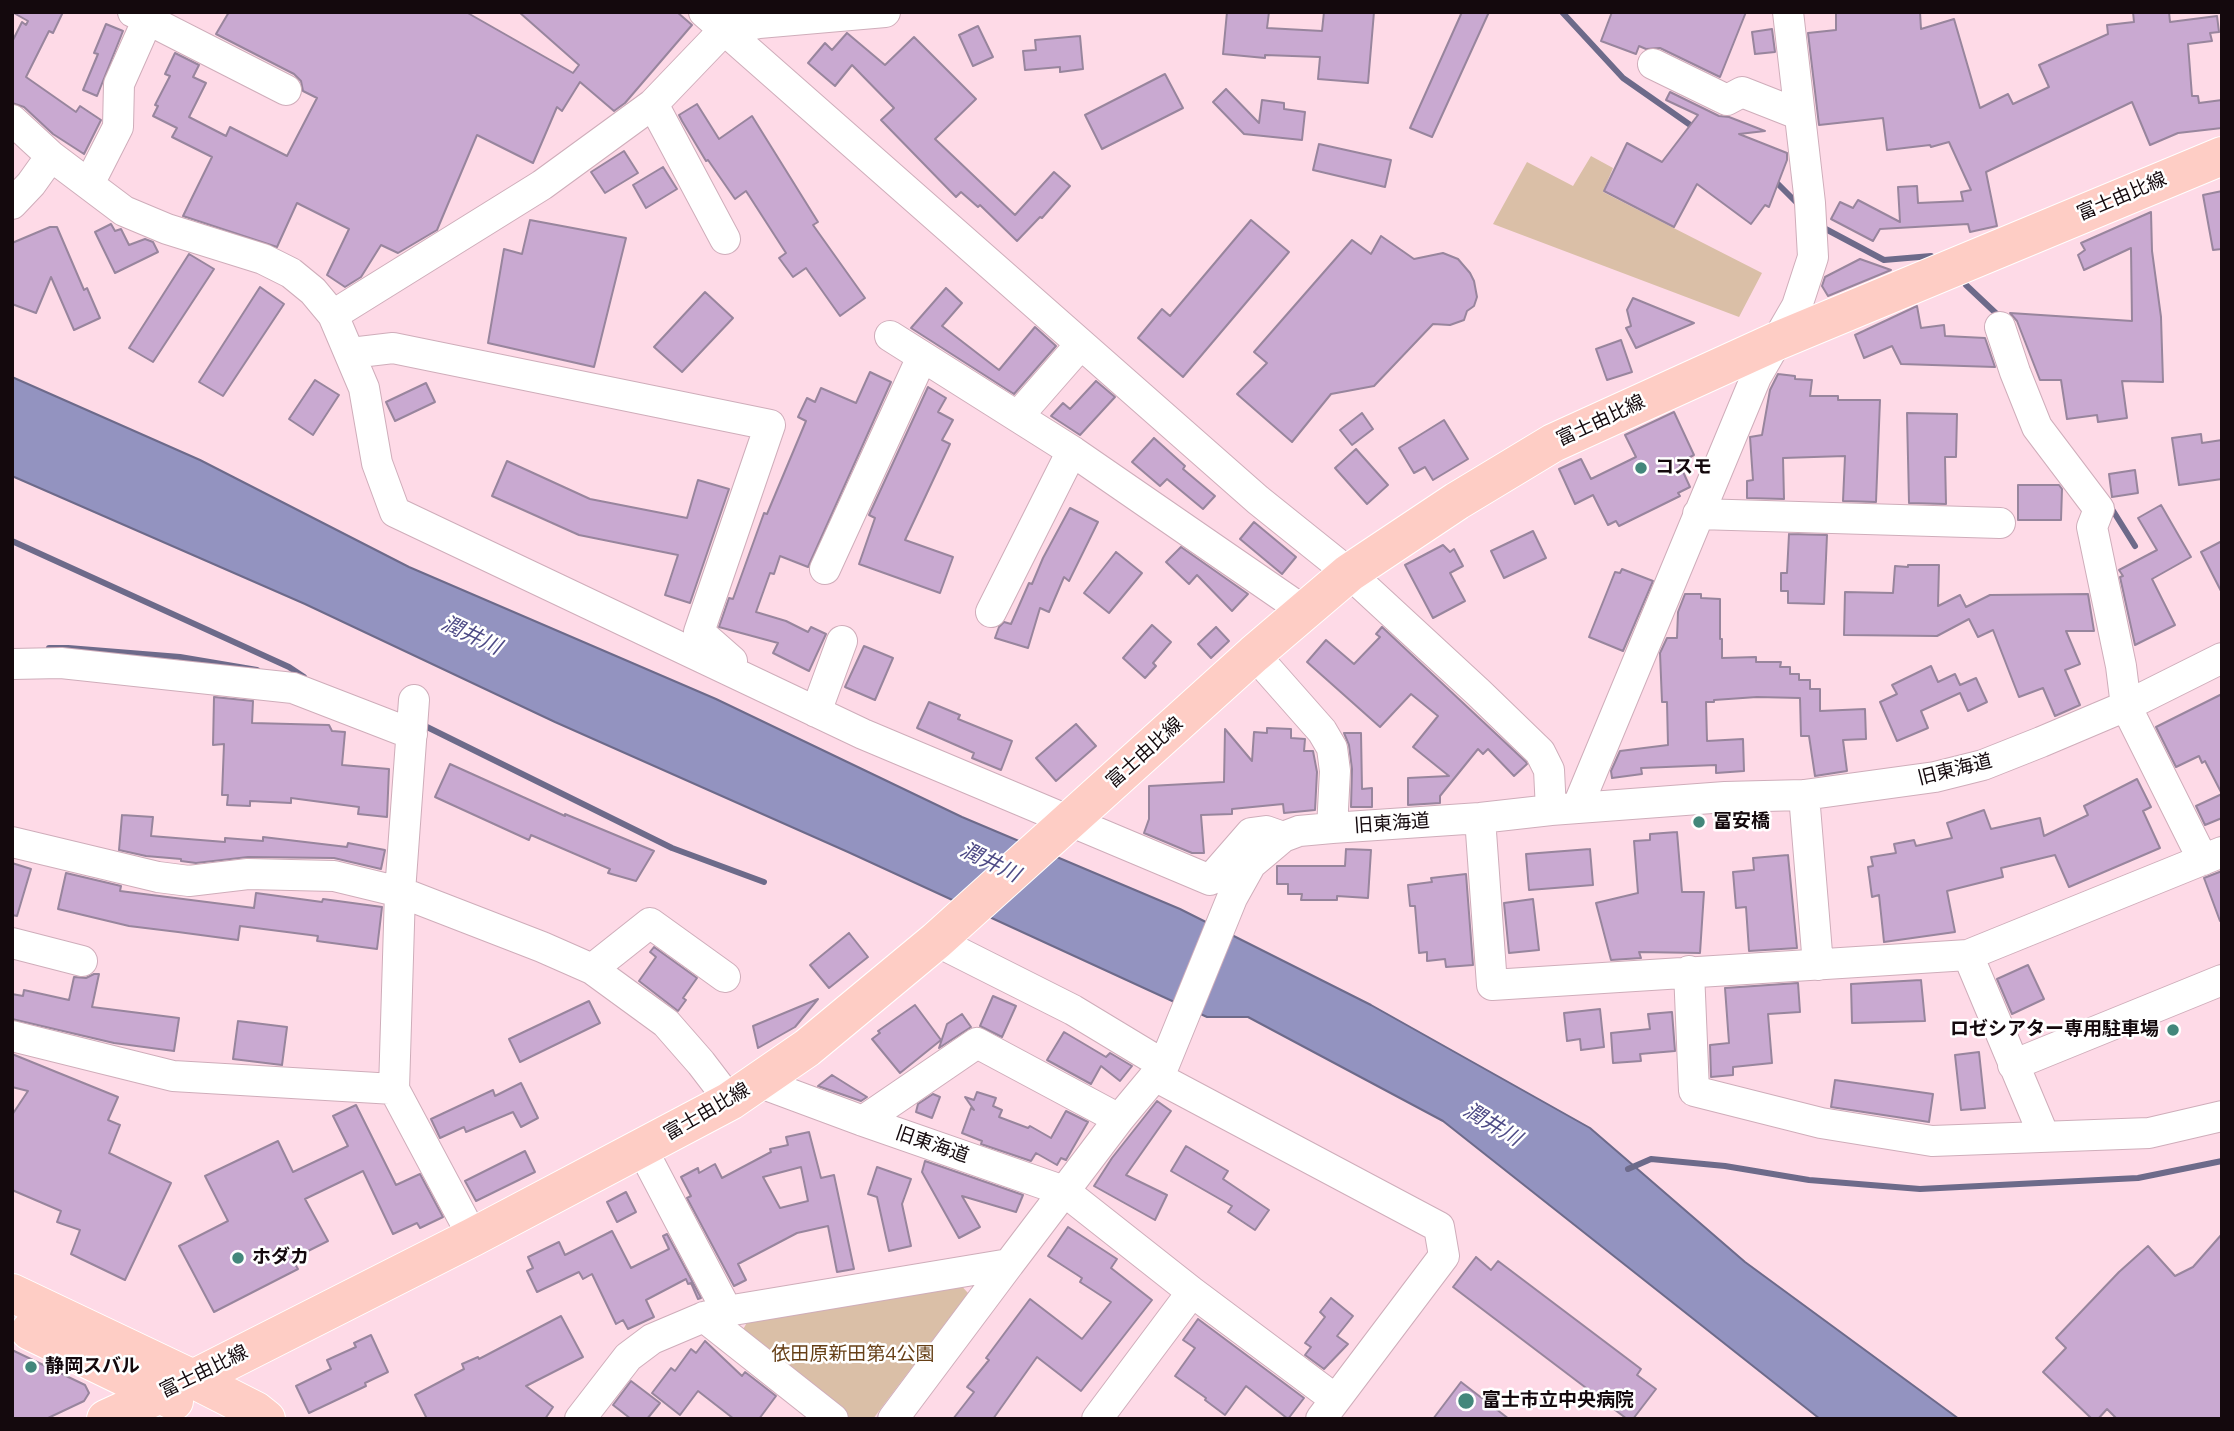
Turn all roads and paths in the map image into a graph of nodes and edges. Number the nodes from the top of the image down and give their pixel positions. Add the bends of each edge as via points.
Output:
1 (885, 12) edge
2 (1788, 12) edge
3 (144, 15) edge
4 (760, 18) edge
5 (714, 21) edge
6 (1653, 64) dead end
7 (286, 90) dead end
8 (653, 104) junction
9 (1798, 114) junction
10 (12, 120) edge
11 (51, 156) junction
12 (2222, 156) edge
13 (89, 184) junction
14 (12, 204) edge
15 (725, 239) dead end
16 (333, 315) junction
17 (2000, 327) dead end
18 (890, 336) dead end
19 (1777, 341) junction
20 (1081, 344) junction
21 (351, 353) junction
22 (922, 357) junction
23 (1018, 416) junction
24 (1072, 450) junction
25 (1698, 514) junction
26 (2000, 523) dead end
27 (825, 569) dead end
28 (1349, 573) junction
29 (1304, 611) junction
30 (991, 612) dead end
31 (842, 640) dead end
32 (1254, 654) junction
33 (2222, 658) edge
34 (12, 664) edge
35 (737, 674) junction
36 (414, 700) dead end
37 (2126, 706) junction
38 (816, 712) junction
39 (412, 734) junction
40 (1804, 795) junction
41 (1564, 809) junction
42 (1480, 818) junction
43 (1064, 826) junction
44 (1332, 828) junction
45 (1283, 837) junction
46 (12, 842) edge
47 (2212, 856) edge
48 (400, 892) junction
49 (940, 937) junction
50 (12, 943) edge
51 (1968, 956) junction
52 (82, 961) dead end
53 (1818, 965) junction
54 (592, 970) junction
55 (1689, 971) junction
56 (725, 977) dead end
57 (2222, 981) edge
58 (12, 1035) edge
59 (2013, 1065) junction
60 (1160, 1070) junction
61 (394, 1089) junction
62 (744, 1092) junction
63 (2222, 1116) edge
64 (1119, 1119) junction
65 (863, 1121) junction
66 (2044, 1136) junction
67 (642, 1149) junction
68 (1064, 1191) junction
69 (472, 1237) junction
70 (1009, 1264) junction
71 (1192, 1292) junction
72 (12, 1293) edge
73 (716, 1314) junction
74 (12, 1322) edge
75 (169, 1397) edge
76 (1328, 1409) edge
77 (591, 1415) edge
78 (106, 1419) edge
79 (215, 1419) edge
80 (266, 1419) edge
81 (833, 1419) edge
82 (892, 1419) edge
83 (1097, 1419) edge

1 - 4 street
2 - 9 street
3 - 7 street
3 - 13 street via 119,84 118,127
4 - 5 street
5 - 8 street
5 - 20 street
6 - 9 street via 1727,100 1742,92
8 - 15 street
8 - 16 street via 542,185
9 - 19 street via 1813,257 1797,306
10 - 11 street
11 - 13 street
11 - 14 street
12 - 19 main road, 富士由比線
13 - 16 street via 124,211 262,259 291,274
16 - 21 street
17 - 37 street via 2037,427 2099,509 2093,536
18 - 22 street
19 - 25 street via 1756,377
19 - 28 main road, 富士由比線 via 1553,443
20 - 23 street
20 - 28 street via 1258,500
21 - 35 street via 364,388 377,463 395,512
21 - 35 street via 393,348 771,425 699,632 736,665
22 - 23 street
22 - 27 street
23 - 24 street
24 - 29 street
24 - 30 street
25 - 26 street
25 - 41 street
28 - 29 main road, 富士由比線
28 - 41 street via 1540,752
29 - 32 main road, 富士由比線
31 - 38 street
32 - 43 main road, 富士由比線
32 - 44 street via 1332,748
33 - 37 street, 旧東海道
34 - 39 street via 61,663 293,688
35 - 38 street
36 - 39 street
37 - 40 street, 旧東海道 via 1983,765 1935,777
37 - 47 street
38 - 43 street
39 - 48 street
40 - 41 street, 旧東海道
40 - 53 street
41 - 42 street, 旧東海道
42 - 44 street, 旧東海道
42 - 55 street via 1492,985
43 - 45 street via 1210,880 1251,833 1266,831
43 - 49 main road, 富士由比線
44 - 45 street, 旧東海道
45 - 60 street, 旧東海道 via 1251,864 1232,898
46 - 48 street via 189,881 248,874 334,876
47 - 51 street
48 - 54 street
48 - 61 street
49 - 60 street via 1073,1010
49 - 62 main road, 富士由比線 via 807,1048
50 - 52 street
51 - 53 street
51 - 59 street
53 - 55 street
54 - 56 street via 650,923
54 - 62 street via 666,1023 701,1063
55 - 66 street via 1694,1091 1821,1123 1932,1141
57 - 59 street
58 - 61 street via 173,1076
59 - 66 street
60 - 64 street, 旧東海道
60 - 76 street via 1439,1227 1444,1256
61 - 69 street
62 - 65 street, 旧東海道
62 - 67 main road, 富士由比線
63 - 66 street via 2149,1133
64 - 65 street via 977,1043
64 - 68 street, 旧東海道
65 - 68 street, 旧東海道
67 - 69 main road, 富士由比線
67 - 73 street
68 - 70 street
68 - 71 street
69 - 75 main road, 富士由比線
70 - 73 street
70 - 82 street
71 - 76 street
71 - 83 street
72 - 75 main road
73 - 77 street via 652,1339 628,1357
73 - 81 street
74 - 75 main road
75 - 78 main road, 富士由比線
75 - 79 main road
75 - 80 main road via 256,1411

